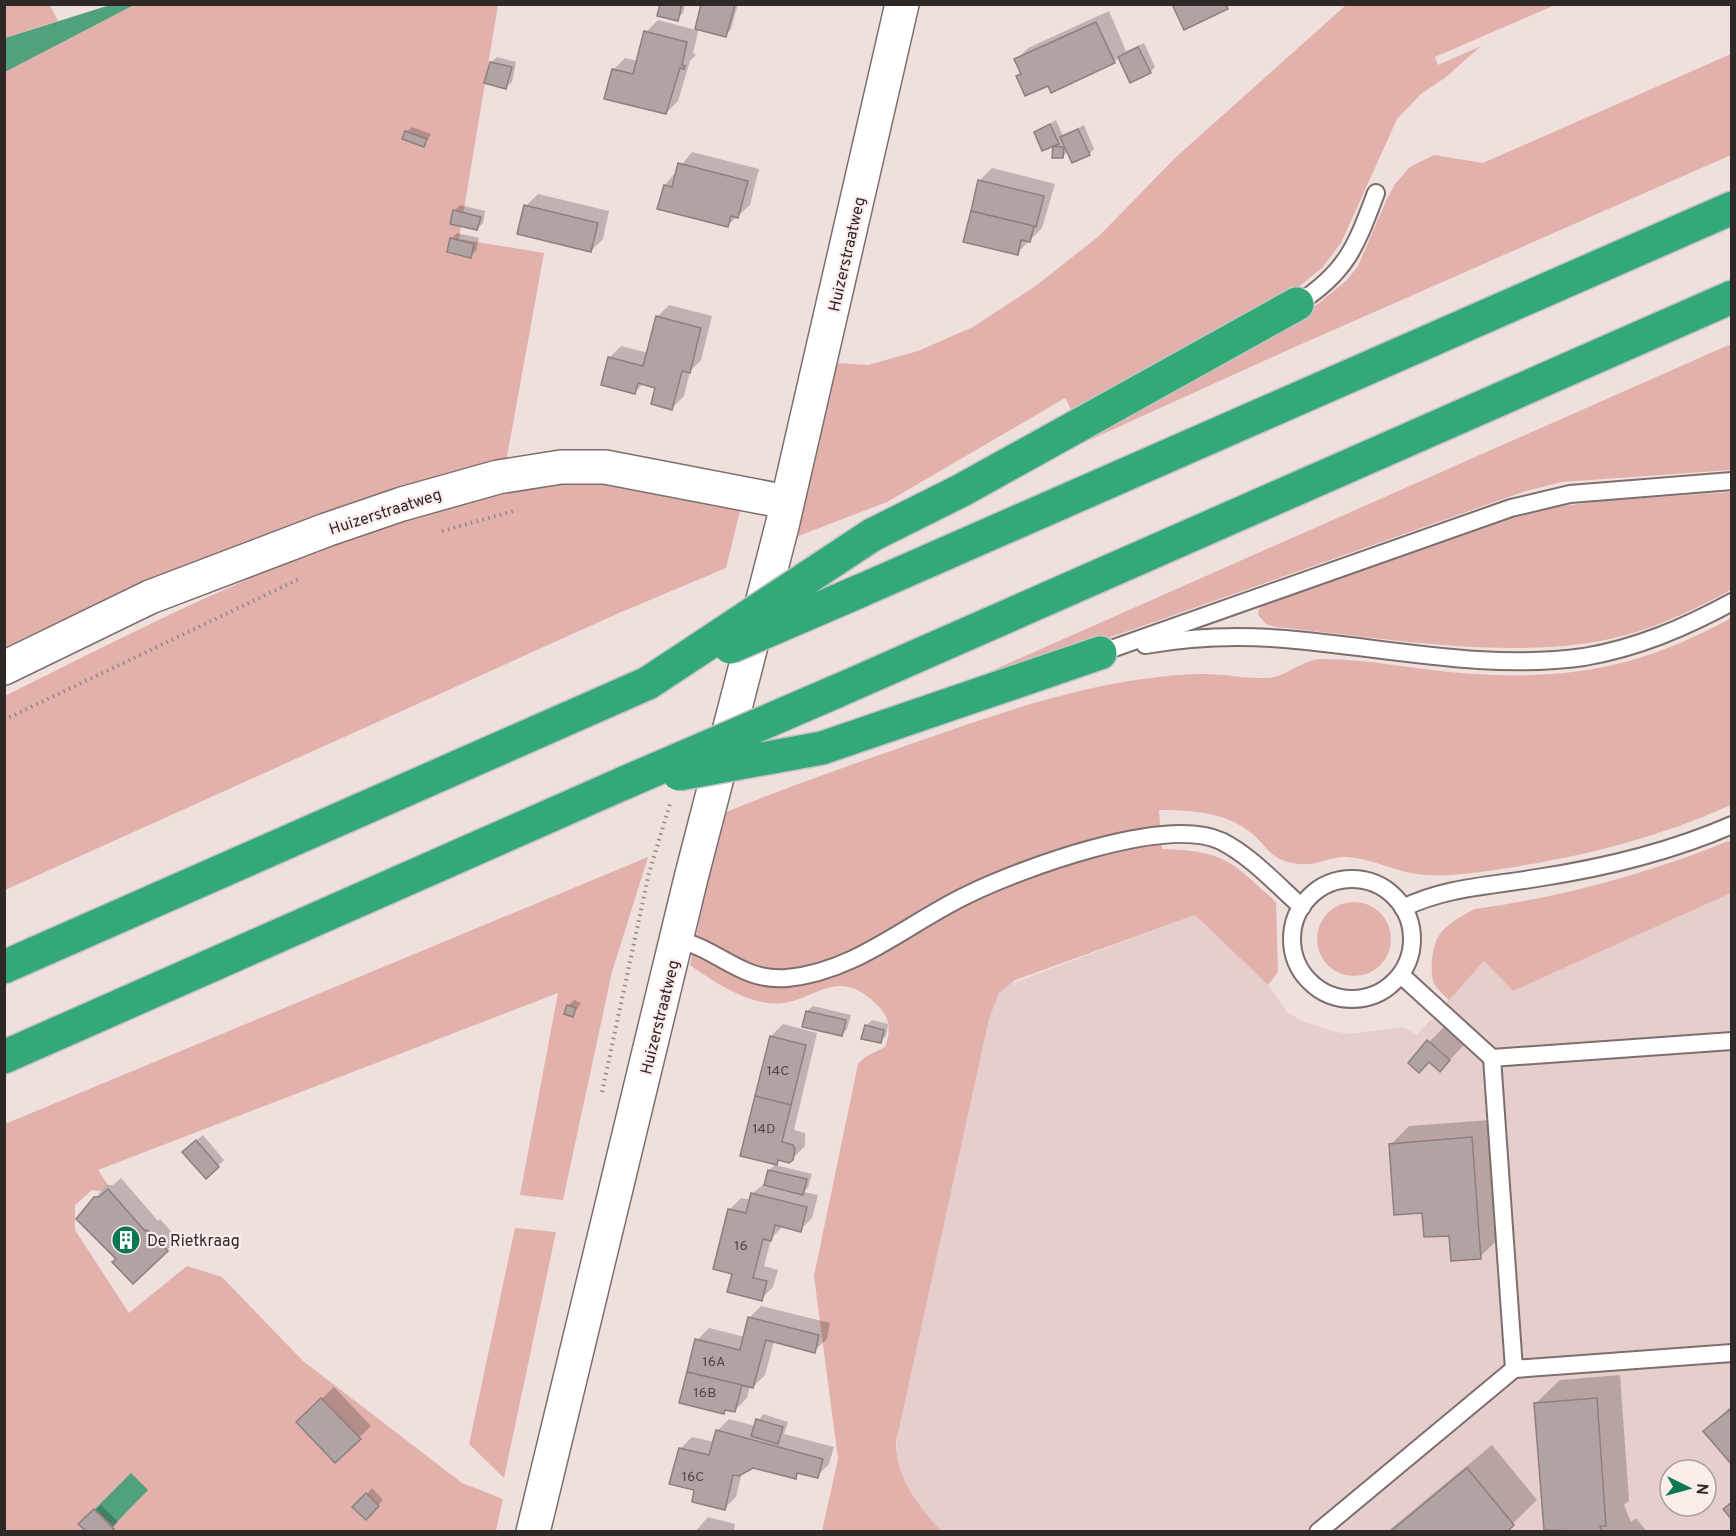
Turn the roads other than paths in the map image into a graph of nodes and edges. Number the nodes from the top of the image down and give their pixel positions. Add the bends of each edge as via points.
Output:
1 (902, 4) edge
2 (1376, 193) dead end
3 (1731, 208) edge
4 (1731, 297) edge
5 (1297, 304) joint
6 (1731, 481) edge
7 (787, 502) junction
8 (1731, 602) edge
9 (1100, 653) junction
10 (4, 668) edge
11 (648, 683) junction
12 (624, 783) junction
13 (1731, 825) edge
14 (1302, 907) junction
15 (1403, 908) junction
16 (678, 940) junction
17 (4, 967) edge
18 (1401, 975) junction
19 (1731, 1041) edge
20 (4, 1056) edge
21 (1492, 1058) junction
22 (1731, 1353) edge
23 (1514, 1369) junction
24 (533, 1532) edge
25 (1318, 1532) edge

1 - 7 street, Huizerstraatweg
2 - 5 lane via 1346,261 1328,281
3 - 11 highway, bridge
4 - 12 highway, bridge
5 - 11 highway, bridge via 872,535
6 - 9 lane via 1570,494 1529,503
7 - 10 street, Huizerstraatweg via 605,467 561,467 498,477 326,530 150,597
7 - 16 street, Huizerstraatweg
8 - 9 lane via 1688,626 1651,640 1611,651 1548,660 1454,658 1283,638 1175,640
9 - 12 highway, bridge via 822,748
11 - 17 highway
12 - 20 highway
13 - 15 lane via 1614,863 1535,879 1460,888
14 - 15 lane via 1323,886 1362,879 1382,886
14 - 16 lane via 1243,855 1220,841 1200,835 1171,834 1125,841 968,894 860,956 805,976 766,978 742,972 695,944
14 - 18 lane via 1292,934 1293,954 1314,987 1350,1000 1378,993
15 - 18 lane via 1413,936 1410,957
16 - 24 street, Huizerstraatweg
18 - 21 lane
19 - 21 lane
21 - 23 lane
22 - 23 lane
23 - 25 lane

